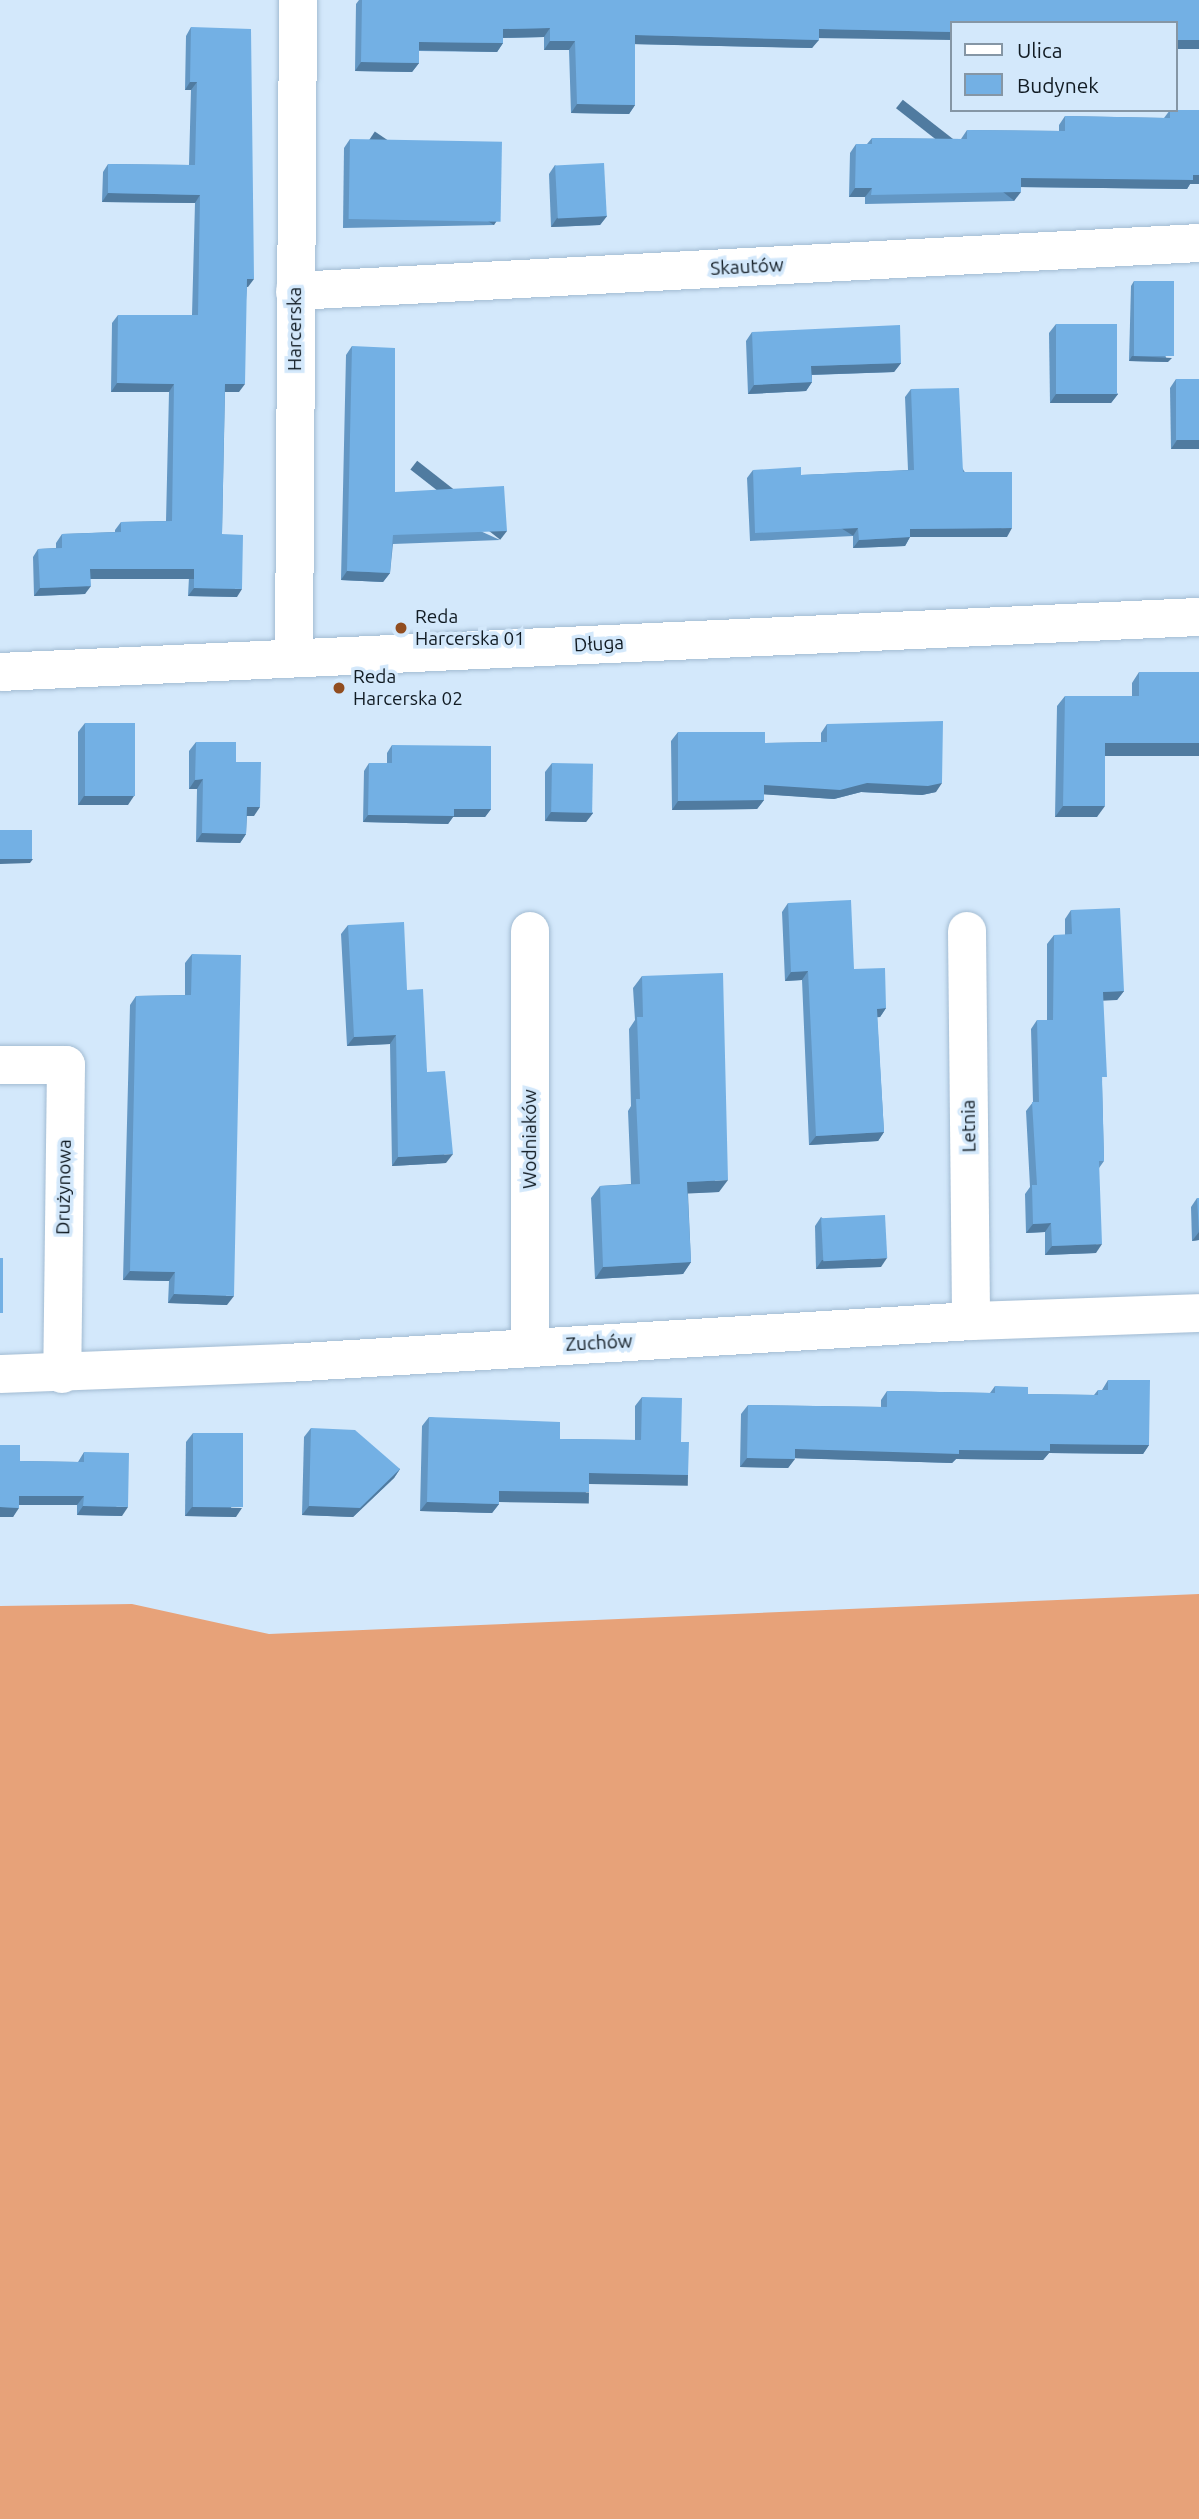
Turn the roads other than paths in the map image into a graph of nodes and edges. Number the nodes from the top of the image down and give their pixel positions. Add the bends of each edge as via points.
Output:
1 (298, 0) edge
2 (1199, 243) edge
3 (295, 291) junction
4 (1199, 617) edge
5 (294, 657) junction
6 (0, 672) edge
7 (530, 931) dead end
8 (967, 931) dead end
9 (0, 1065) edge
10 (1199, 1313) edge
11 (971, 1321) junction
12 (530, 1348) junction
13 (0, 1374) edge
14 (62, 1374) junction

1 - 3 street, Harcerska
2 - 3 street, Skautów
3 - 5 street, Harcerska
4 - 5 street, Długa
5 - 6 street, Długa
7 - 12 street, Wodniaków
8 - 11 street, Letnia
9 - 14 street, Drużynowa via 66,1065
10 - 11 street, Zuchów
11 - 12 street, Zuchów
12 - 14 street, Zuchów
13 - 14 street, Zuchów

